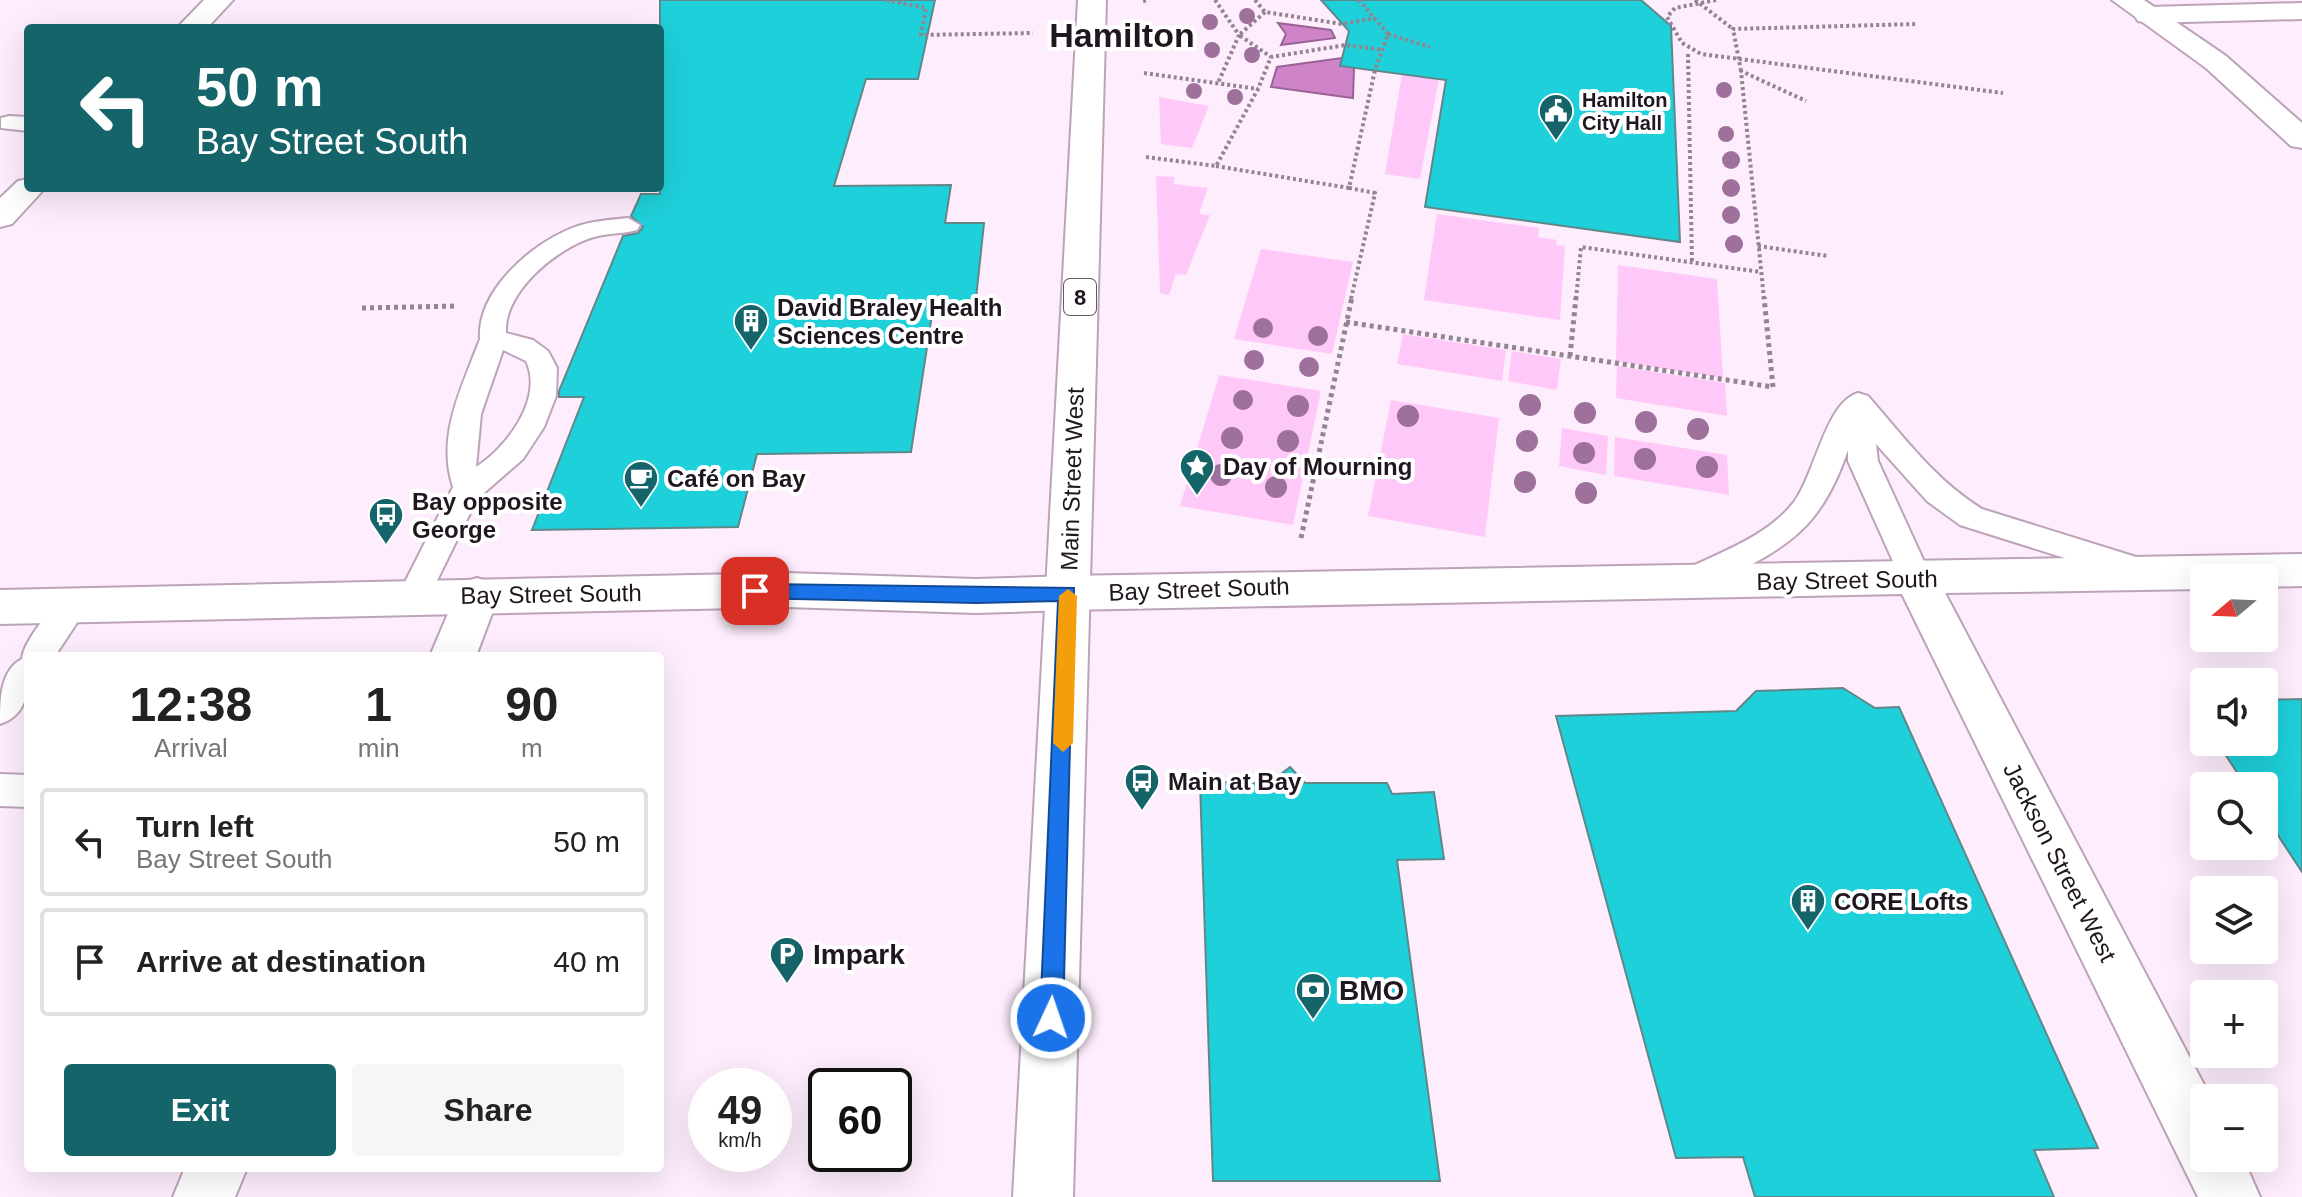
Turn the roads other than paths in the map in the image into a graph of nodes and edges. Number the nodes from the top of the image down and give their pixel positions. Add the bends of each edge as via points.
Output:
1 (219, 0) edge
2 (1092, 0) edge
3 (2137, 7) edge
4 (2302, 11) edge
5 (195, 24) edge
6 (2302, 139) edge
7 (25, 192) edge
8 (0, 217) edge
9 (628, 225) dead end
10 (493, 339) junction
11 (1858, 403) junction
12 (468, 488) junction
13 (2302, 570) edge
14 (2152, 573) junction
15 (1916, 579) junction
16 (1691, 581) junction
17 (1068, 593) junction
18 (477, 595) junction
19 (414, 596) junction
20 (72, 606) junction
21 (0, 607) edge
22 (40, 652) edge
23 (455, 652) edge
24 (24, 676) edge
25 (0, 710) edge
26 (0, 790) edge
27 (24, 791) edge
28 (2190, 1117) edge
29 (215, 1172) edge
30 (2218, 1172) edge
31 (203, 1197) edge
32 (1043, 1197) edge
33 (2230, 1197) edge

1 - 5 main road
2 - 17 main road, Main Street West / 8
3 - 4 main road
3 - 6 main road via 2216,62
7 - 8 main road
9 - 10 lane via 578,234 555,247 499,305 490,330
10 - 12 lane via 460,450 460,471
10 - 12 lane via 538,356 545,383 522,439 493,472
11 - 14 lane via 1899,447 1918,479 1945,503 1971,517
11 - 15 lane via 1863,461
11 - 16 lane via 1840,426 1813,498 1792,527
12 - 19 lane
13 - 14 main road, Bay Street South
14 - 15 main road, Bay Street South
15 - 16 main road, Bay Street South
15 - 28 main road, Jackson Street West
16 - 17 main road, Bay Street South
17 - 18 main road, Bay Street South
17 - 32 main road, Main Street West / 8
18 - 19 main road, Bay Street South
18 - 23 main road
19 - 20 main road, Bay Street South
20 - 21 main road, Bay Street South
20 - 22 lane
24 - 25 lane
26 - 27 lane
29 - 31 main road
30 - 33 main road

